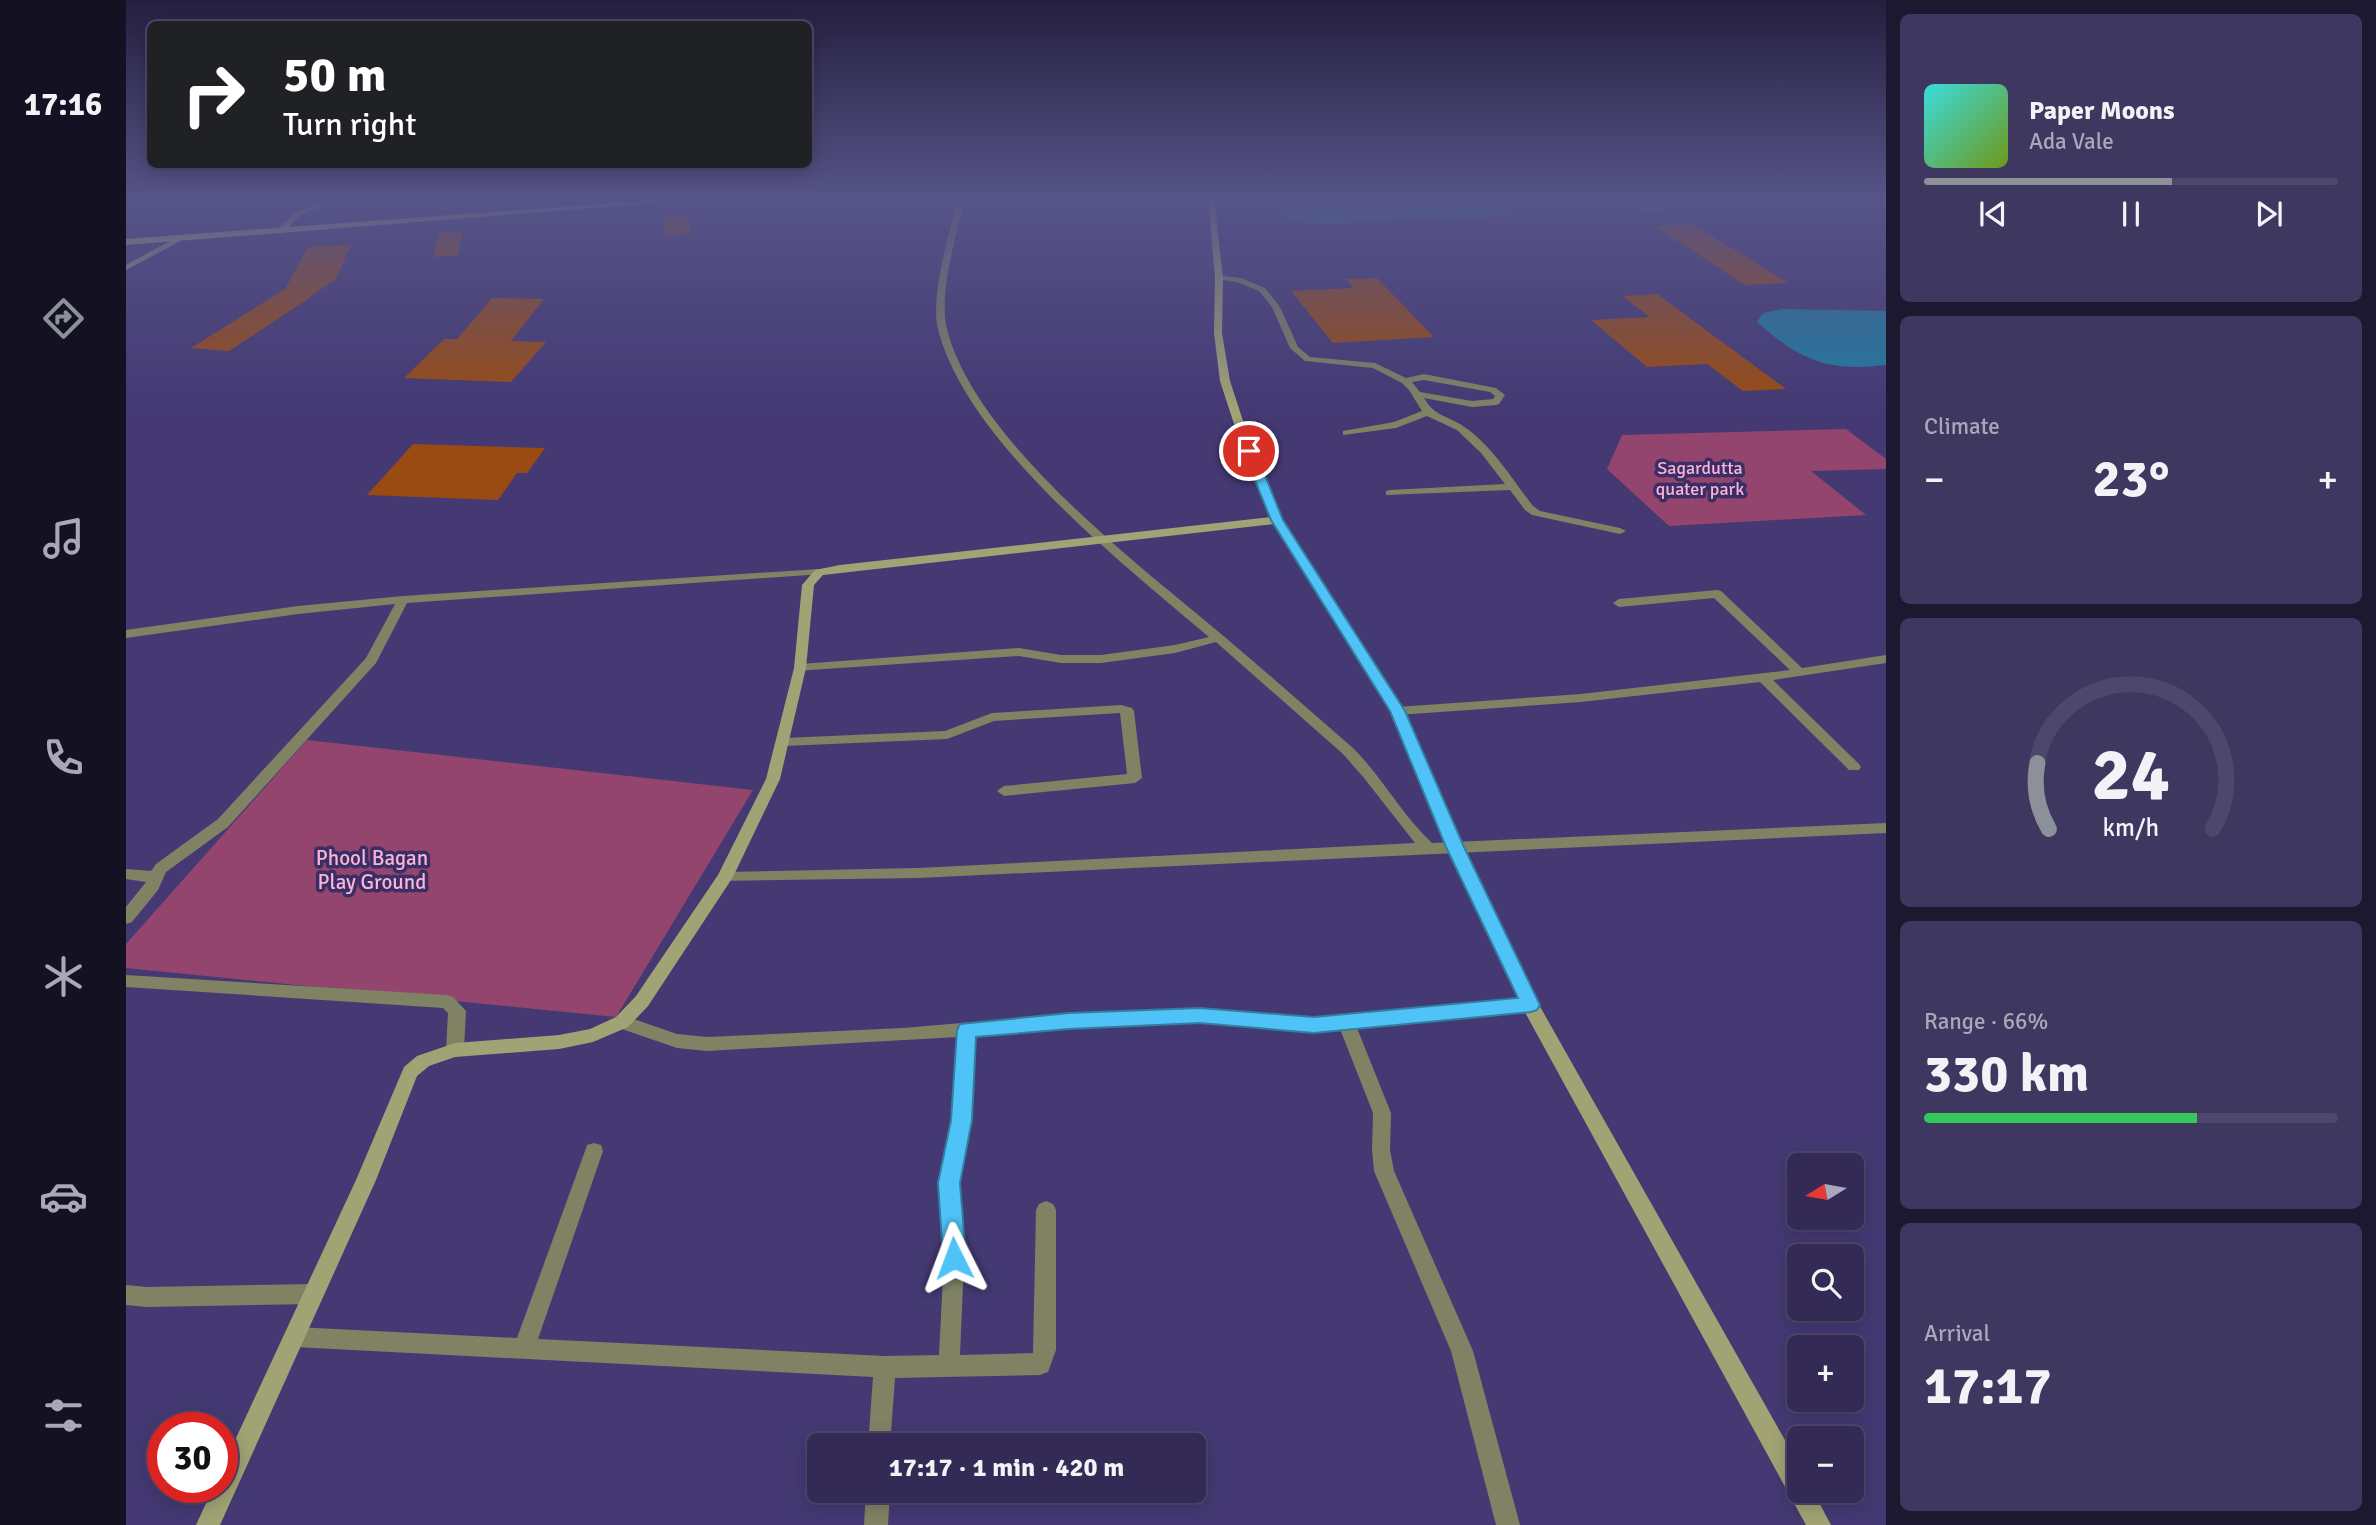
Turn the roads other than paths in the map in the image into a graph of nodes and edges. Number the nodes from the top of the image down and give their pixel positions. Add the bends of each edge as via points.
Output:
1 (948, 269) edge
2 (1218, 269) edge
3 (1219, 277) junction
4 (1405, 381) junction
5 (1416, 394) junction
6 (1427, 412) junction
7 (1346, 433) dead end
8 (1511, 487) junction
9 (1390, 493) dead end
10 (1277, 520) junction
11 (1620, 531) dead end
12 (1105, 541) junction
13 (819, 572) junction
14 (403, 600) junction
15 (1619, 603) dead end
16 (126, 634) edge
17 (1219, 638) junction
18 (1886, 659) edge
19 (800, 668) junction
20 (1800, 673) junction
21 (1763, 678) junction
22 (1397, 711) junction
23 (784, 742) junction
24 (1854, 767) dead end
25 (1004, 791) dead end
26 (1886, 828) edge
27 (1455, 847) junction
28 (1430, 848) junction
29 (126, 874) edge
30 (155, 877) junction
31 (725, 877) junction
32 (126, 918) edge
33 (126, 981) edge
34 (1531, 1005) junction
35 (622, 1022) junction
36 (1346, 1023) junction
37 (967, 1030) junction
38 (456, 1050) junction
39 (594, 1151) dead end
40 (1046, 1210) dead end
41 (314, 1294) junction
42 (126, 1295) edge
43 (295, 1337) junction
44 (524, 1348) junction
45 (950, 1366) junction
46 (885, 1367) junction
47 (880, 1433) edge
48 (1787, 1467) edge
49 (877, 1503) edge
50 (1807, 1503) edge
51 (208, 1525) edge
52 (876, 1525) edge
53 (1508, 1525) edge
54 (1819, 1525) edge

1 - 12 street via 942,327 954,361 982,412
2 - 3 street
3 - 4 street via 1263,288 1302,357 1375,366
3 - 10 street via 1218,333 1225,381
4 - 5 street
4 - 5 street via 1424,377 1500,394 1496,402 1482,405
5 - 6 street
6 - 7 street via 1396,425
6 - 8 street via 1462,429 1491,457
8 - 9 street
8 - 11 street via 1536,513
10 - 12 street
10 - 22 street
12 - 13 street
12 - 17 street
13 - 14 street
13 - 19 street via 806,593
14 - 16 street
14 - 30 street via 372,660 223,823
15 - 20 street via 1717,594
17 - 19 street via 1101,659 1018,652
17 - 28 street via 1350,753
18 - 20 street
19 - 23 street
20 - 21 street
21 - 22 street via 1543,702
21 - 24 street
22 - 27 street
23 - 25 street via 947,735 992,717 1127,711 1135,778
23 - 31 street via 773,779
26 - 27 street
27 - 28 street
27 - 34 street
28 - 31 street via 918,873
29 - 30 street
30 - 32 street via 153,886
31 - 35 street via 657,980
33 - 38 street via 447,1002 457,1011
34 - 36 street
34 - 48 street
35 - 37 street via 677,1041 707,1044
35 - 38 street via 579,1039
36 - 37 street via 1314,1025 1200,1016
36 - 53 street via 1381,1113 1384,1171 1462,1351
37 - 45 street via 962,1120 949,1183 955,1238
38 - 41 street via 423,1061 403,1082 366,1180
39 - 44 street
40 - 45 street via 1044,1360 1030,1366
41 - 42 street
41 - 43 street
43 - 44 street
43 - 51 street
44 - 46 street
45 - 46 street
46 - 47 street
49 - 52 street
50 - 54 street

